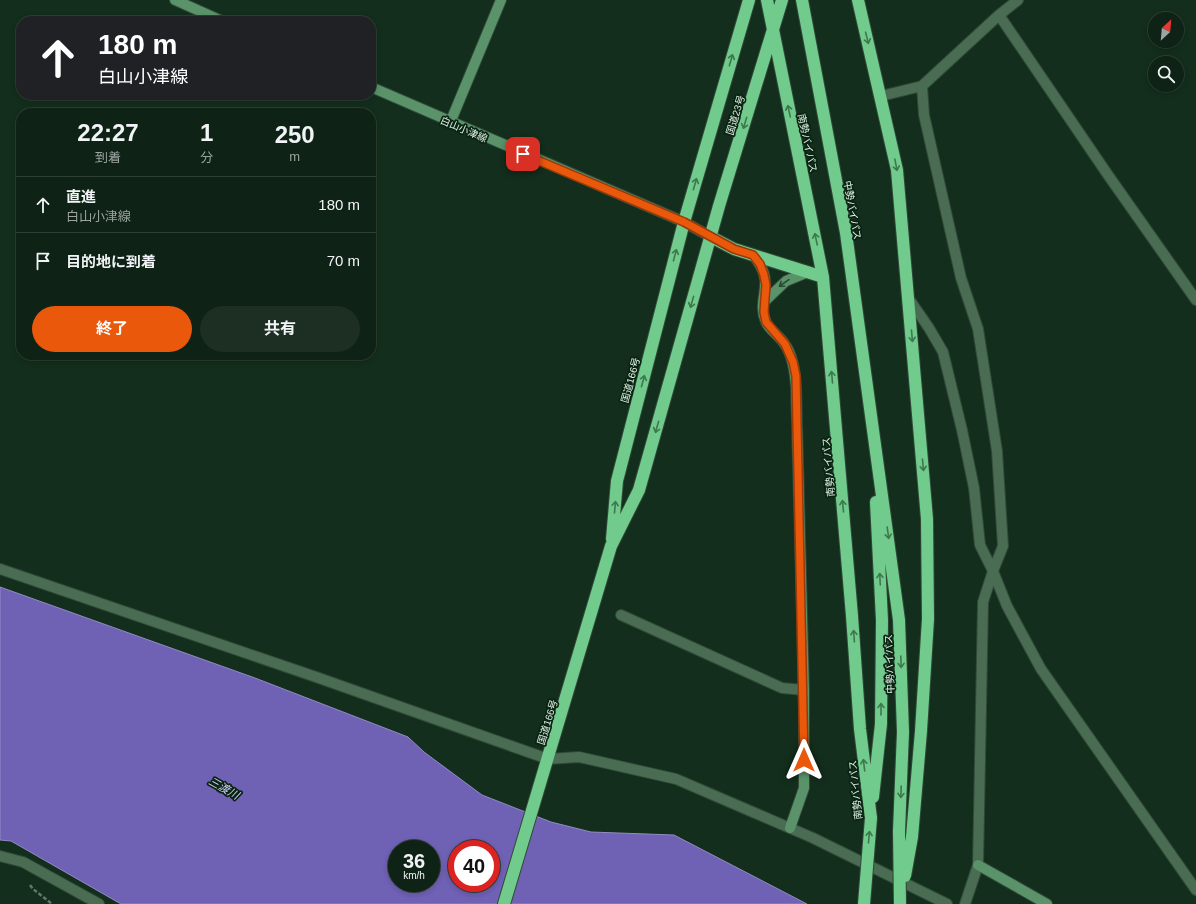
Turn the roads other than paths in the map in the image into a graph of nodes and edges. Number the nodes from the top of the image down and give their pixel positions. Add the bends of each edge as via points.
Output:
1 (175, 0) edge
2 (501, 0) edge
3 (749, 0) edge
4 (767, 0) edge
5 (782, 0) edge
6 (802, 0) edge
7 (858, 0) edge
8 (1018, 0) edge
9 (999, 15) junction
10 (211, 16) edge
11 (773, 33) junction
12 (922, 86) junction
13 (376, 90) edge
14 (881, 96) junction
15 (450, 123) junction
16 (684, 222) junction
17 (711, 237) junction
18 (753, 255) junction
19 (808, 272) junction
20 (823, 277) junction
21 (909, 299) junction
22 (1196, 300) edge
23 (764, 302) junction
24 (873, 425) junction
25 (612, 546) junction
26 (0, 569) edge
27 (993, 571) junction
28 (621, 615) dead end
29 (804, 690) junction
30 (548, 759) junction
31 (871, 818) junction
32 (790, 828) junction
33 (0, 856) edge
34 (978, 865) junction
35 (1196, 890) edge
36 (99, 904) edge
37 (504, 904) edge
38 (864, 904) edge
39 (900, 904) edge
40 (947, 904) edge
41 (965, 904) edge
42 (1047, 904) edge

1 - 10 street
2 - 15 street
16 -> 3 highway, 国道23号
4 - 11 highway, 南勢バイパス
5 - 11 highway, 国道23号
6 - 24 highway, 中勢バイパス via 846,233
7 -> 14 highway
8 - 9 street
9 - 12 street
9 - 22 street
11 -> 17 highway, 国道23号
20 -> 11 highway, 南勢バイパス
12 - 14 street
12 - 27 street via 924,115 961,278 978,329 997,451 1003,546
13 - 15 street, 白山小津線
14 -> 21 highway via 897,170
15 - 16 street, 白山小津線
16 - 17 street, 白山小津線
25 -> 16 highway, 国道166号 via 617,481
17 - 18 highway
17 -> 25 highway, 国道166号 via 639,490
18 - 19 highway
18 - 23 street via 763,269 766,285
19 - 20 highway
19 -> 23 street via 786,281
31 -> 20 highway, 南勢バイパス via 860,729
21 - 27 street via 943,352 974,488 980,545
21 -> 39 highway, bridge via 927,527 928,618 912,838
23 - 29 street via 766,322 785,344 796,376
31 -> 24 highway, 中勢バイパス via 881,709 882,620
24 -> 39 highway, 中勢バイパス, bridge via 900,620 903,732 899,831
25 - 30 highway, 国道166号
26 - 30 street
27 - 34 street via 983,602
27 - 35 street via 1007,606 1041,669
28 - 29 street via 782,688
29 - 32 street via 804,788
30 - 32 street via 579,757 676,779
30 - 37 highway, 国道166号
38 -> 31 highway, 南勢バイパス, bridge
32 - 40 street
33 - 36 street via 22,862
34 - 41 street
34 - 42 street

